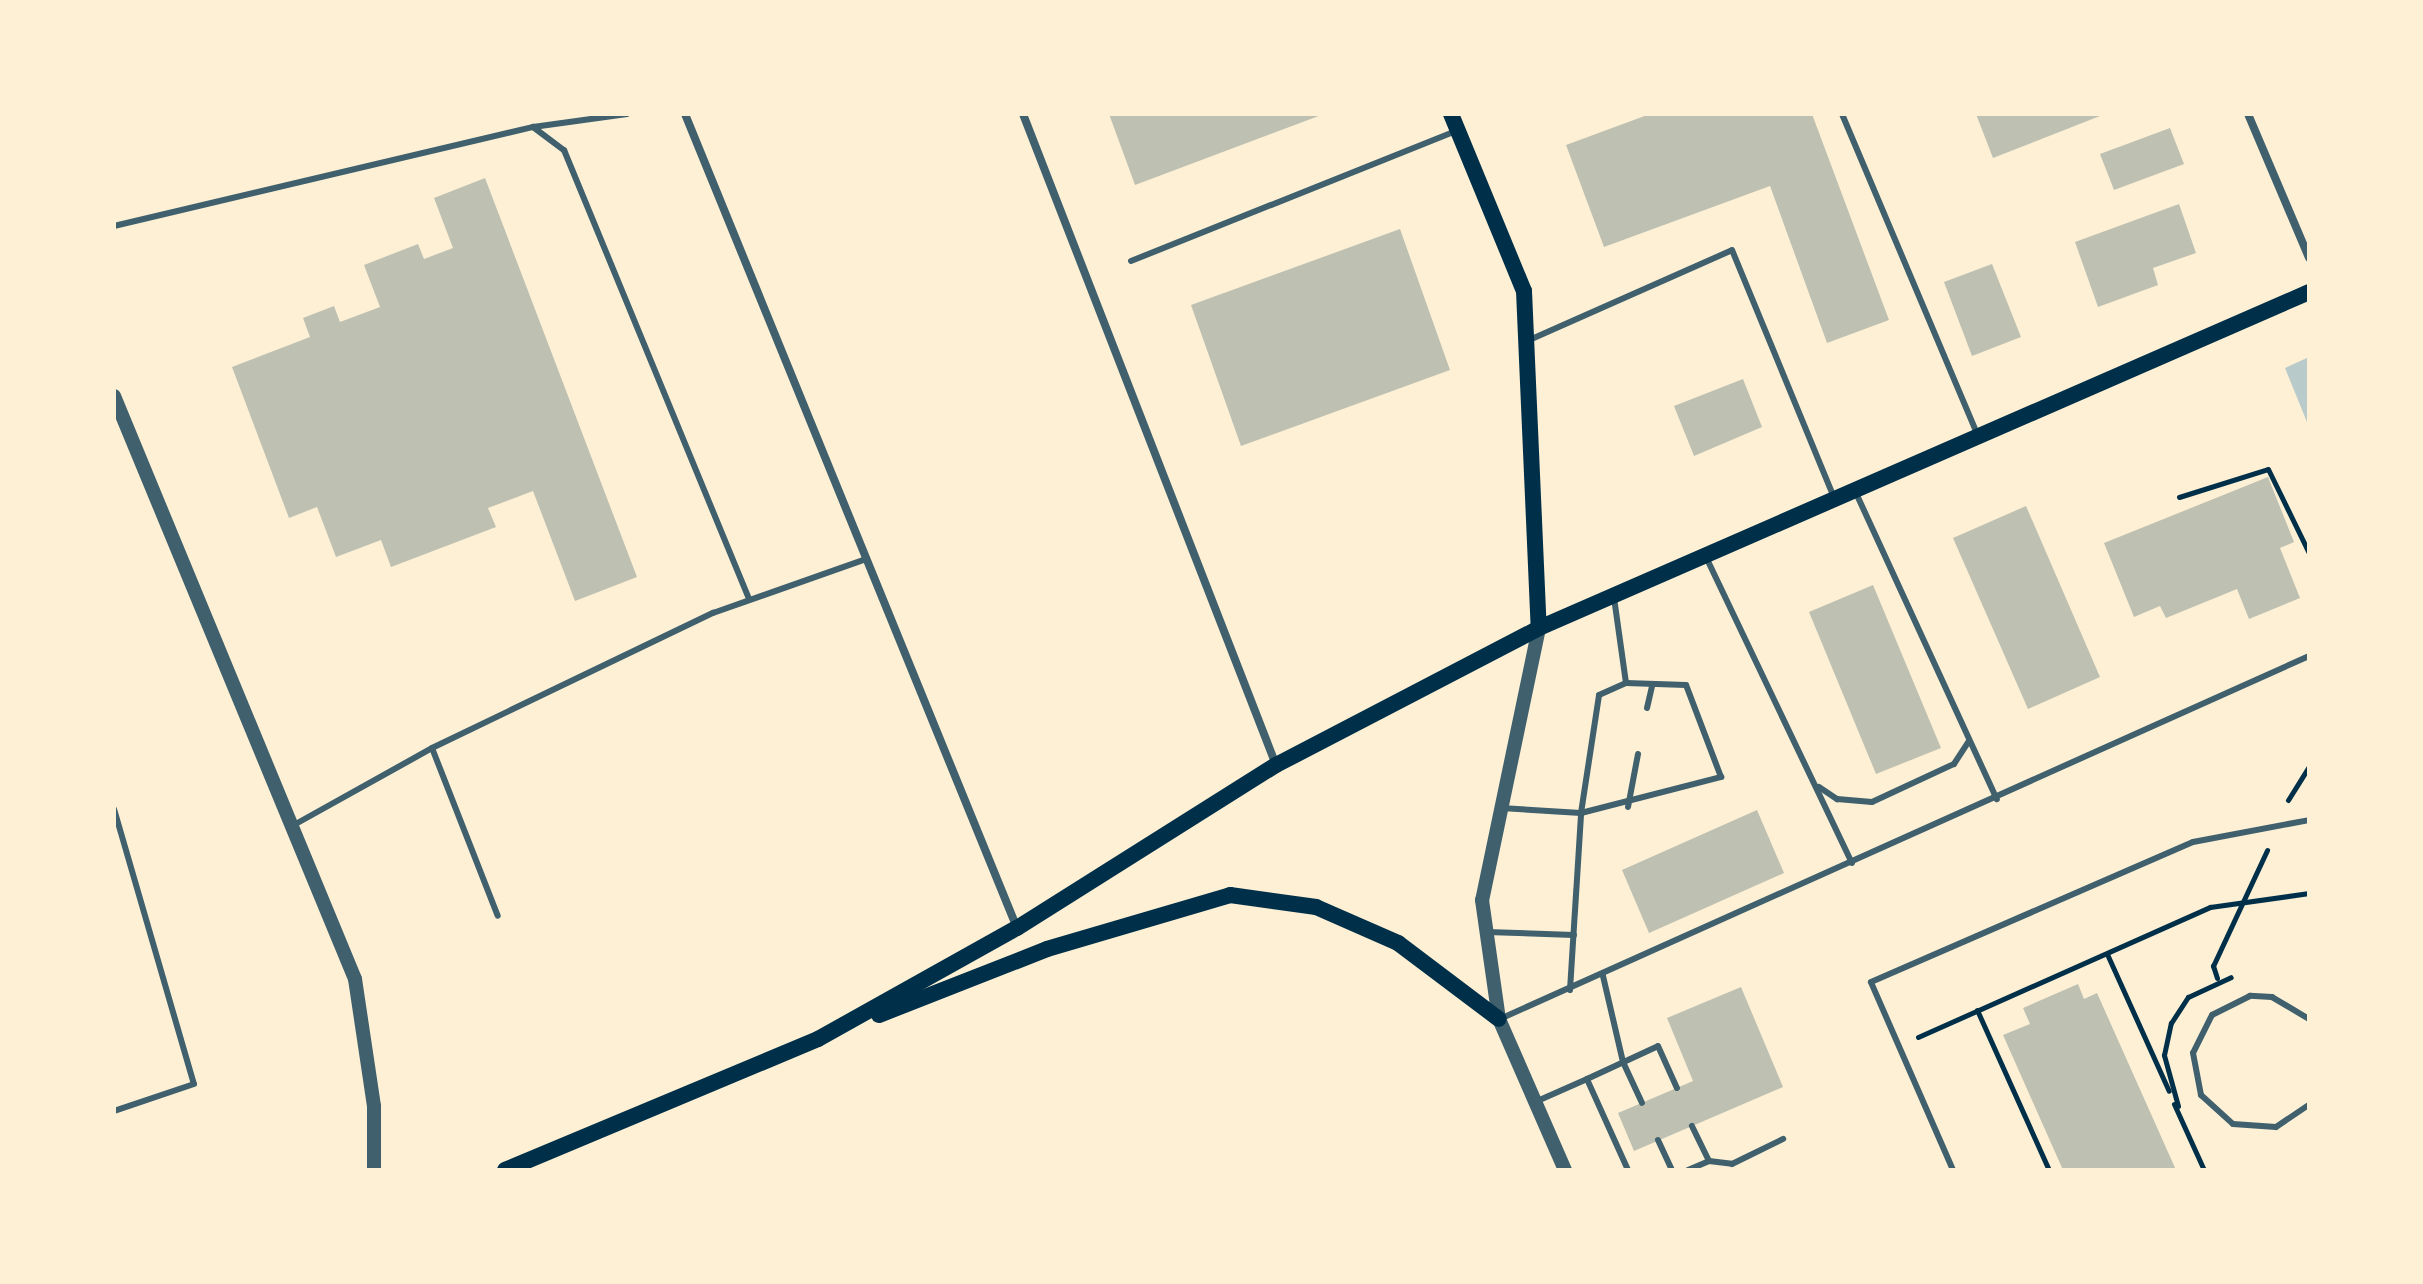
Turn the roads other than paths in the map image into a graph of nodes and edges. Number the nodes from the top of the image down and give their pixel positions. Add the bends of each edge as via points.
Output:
1 (627, 114) edge
2 (685, 114) edge
3 (1023, 114) edge
4 (1842, 114) edge
5 (2248, 114) edge
6 (1454, 122) edge
7 (533, 127) junction
8 (114, 226) edge
9 (2309, 258) edge
10 (1131, 261) dead end
11 (2309, 292) edge
12 (1526, 342) junction
13 (114, 396) edge
14 (1979, 441) junction
15 (1856, 493) junction
16 (1836, 501) junction
17 (1706, 557) junction
18 (866, 559) junction
19 (1614, 596) junction
20 (749, 598) junction
21 (1539, 628) junction
22 (2309, 656) edge
23 (1626, 683) junction
24 (1652, 686) junction
25 (1647, 708) dead end
26 (1970, 741) junction
27 (432, 748) junction
28 (1638, 754) dead end
29 (1276, 765) junction
30 (1819, 787) junction
31 (1997, 799) junction
32 (1628, 807) junction
33 (1501, 808) junction
34 (114, 809) edge
35 (1581, 813) junction
36 (2309, 820) edge
37 (292, 826) junction
38 (1852, 863) junction
39 (498, 916) dead end
40 (1017, 928) junction
41 (1487, 932) junction
42 (1574, 935) junction
43 (1603, 976) junction
44 (1570, 990) junction
45 (1499, 1019) junction
46 (2309, 1019) edge
47 (818, 1039) junction
48 (1623, 1062) junction
49 (1587, 1079) junction
50 (1677, 1088) dead end
51 (1535, 1102) junction
52 (1642, 1103) dead end
53 (2309, 1105) edge
54 (114, 1111) edge
55 (1692, 1126) dead end
56 (1783, 1139) dead end
57 (1658, 1140) dead end
58 (1709, 1161) junction
59 (374, 1170) edge
60 (505, 1170) edge
61 (1565, 1170) edge
62 (1628, 1170) edge
63 (1672, 1170) edge
64 (1688, 1170) edge
65 (1953, 1170) edge

1 - 7 lane
2 - 18 street
3 - 29 street
4 - 14 lane
5 - 9 street
6 - 10 lane
6 - 12 main road via 1524,291
7 - 8 lane
7 - 20 lane via 564,150
11 - 14 main road
12 - 16 lane via 1732,250
12 - 21 main road
13 - 37 street
14 - 15 main road
15 - 16 main road
15 - 26 lane
16 - 17 main road
17 - 19 main road
17 - 30 lane
18 - 20 lane
18 - 40 street
19 - 21 main road
19 - 23 lane
20 - 27 lane
21 - 29 main road
21 - 33 street
22 - 31 lane
23 - 24 lane
23 - 35 lane via 1599,695
24 - 25 lane
24 - 32 lane via 1686,685 1721,777
26 - 30 lane via 1954,764 1872,802 1837,799
26 - 31 lane
27 - 37 lane
27 - 39 lane
28 - 32 lane
29 - 40 main road
30 - 38 lane
31 - 38 lane
32 - 35 lane
33 - 35 lane
33 - 41 street via 1482,900
34 - 54 lane via 194,1084
35 - 42 lane
36 - 65 lane via 2193,842 1871,982
37 - 59 street via 355,979 374,1106
38 - 43 lane
40 - 47 main road
41 - 42 lane
41 - 45 street
42 - 44 lane
43 - 44 lane
43 - 48 lane
44 - 45 lane
45 - 47 main road via 1398,943 1316,907 1230,895 1047,949
45 - 51 street
46 - 53 lane via 2272,997 2226,1005 2199,1032 2193,1053 2193,1075 2214,1113 2255,1129 2276,1127
47 - 60 main road
48 - 49 lane
48 - 50 lane via 1658,1046
48 - 52 lane
49 - 51 lane
49 - 62 lane
51 - 61 street
55 - 58 lane
56 - 58 lane via 1732,1164
57 - 63 lane
58 - 64 lane

